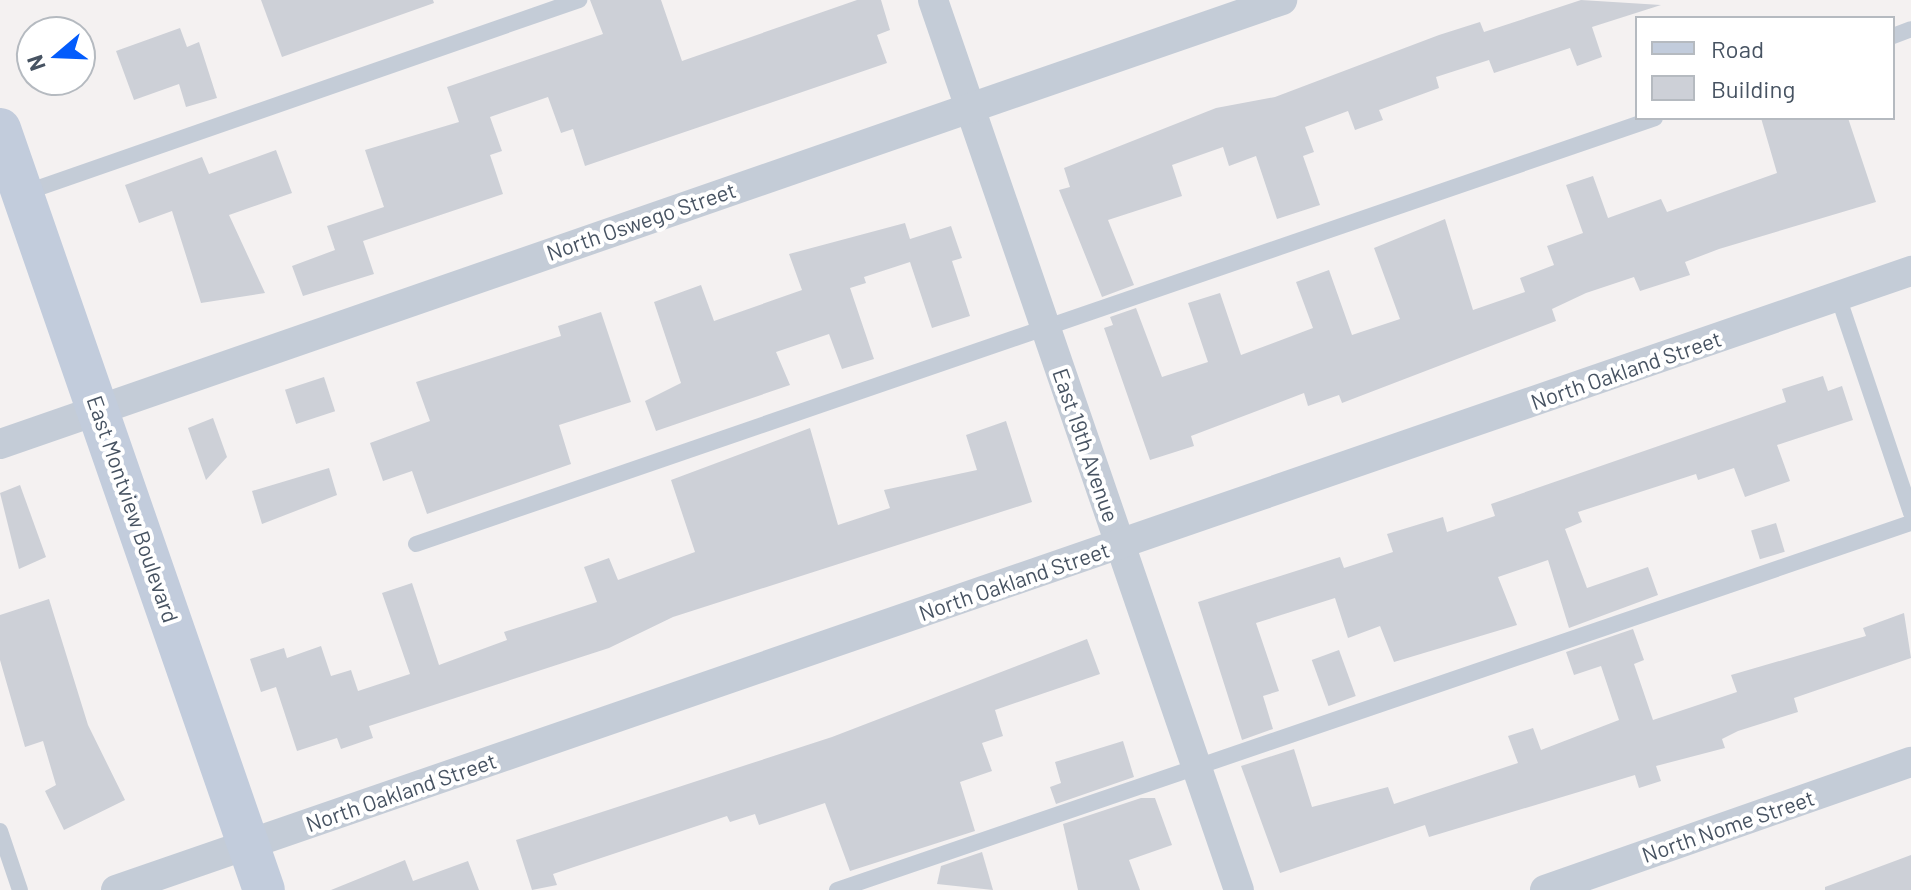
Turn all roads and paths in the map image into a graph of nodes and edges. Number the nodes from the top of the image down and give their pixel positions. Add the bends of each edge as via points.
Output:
1 (579, 0) edge
2 (933, 0) edge
3 (1282, 0) edge
4 (970, 107) junction
5 (1649, 120) edge
6 (0, 129) edge
7 (23, 194) junction
8 (1911, 271) edge
9 (1838, 296) junction
10 (1046, 328) junction
11 (99, 408) junction
12 (0, 444) edge
13 (1911, 513) edge
14 (1911, 523) edge
15 (416, 544) dead end
16 (1120, 545) junction
17 (1911, 762) edge
18 (1197, 768) junction
19 (0, 831) edge
20 (248, 844) junction
21 (20, 890) edge
22 (116, 890) edge
23 (264, 890) edge
24 (837, 890) edge
25 (1239, 890) edge
26 (1545, 890) edge

1 - 7 lane
2 - 4 street, East 19th Avenue
3 - 4 street, North Oswego Street
4 - 10 street, East 19th Avenue
4 - 11 street, North Oswego Street
5 - 10 lane
6 - 7 main road, East Montview Boulevard
7 - 11 main road, East Montview Boulevard
8 - 9 street, North Oakland Street
9 - 13 lane
9 - 16 street, North Oakland Street
10 - 15 lane
10 - 16 street, East 19th Avenue
11 - 12 street, North Oswego Street
11 - 20 main road, East Montview Boulevard
14 - 18 lane
16 - 18 street, East 19th Avenue
16 - 20 street, North Oakland Street
17 - 26 street, North Nome Street
18 - 24 lane
18 - 25 street, East 19th Avenue
19 - 21 lane
20 - 22 street, North Oakland Street
20 - 23 main road, East Montview Boulevard

